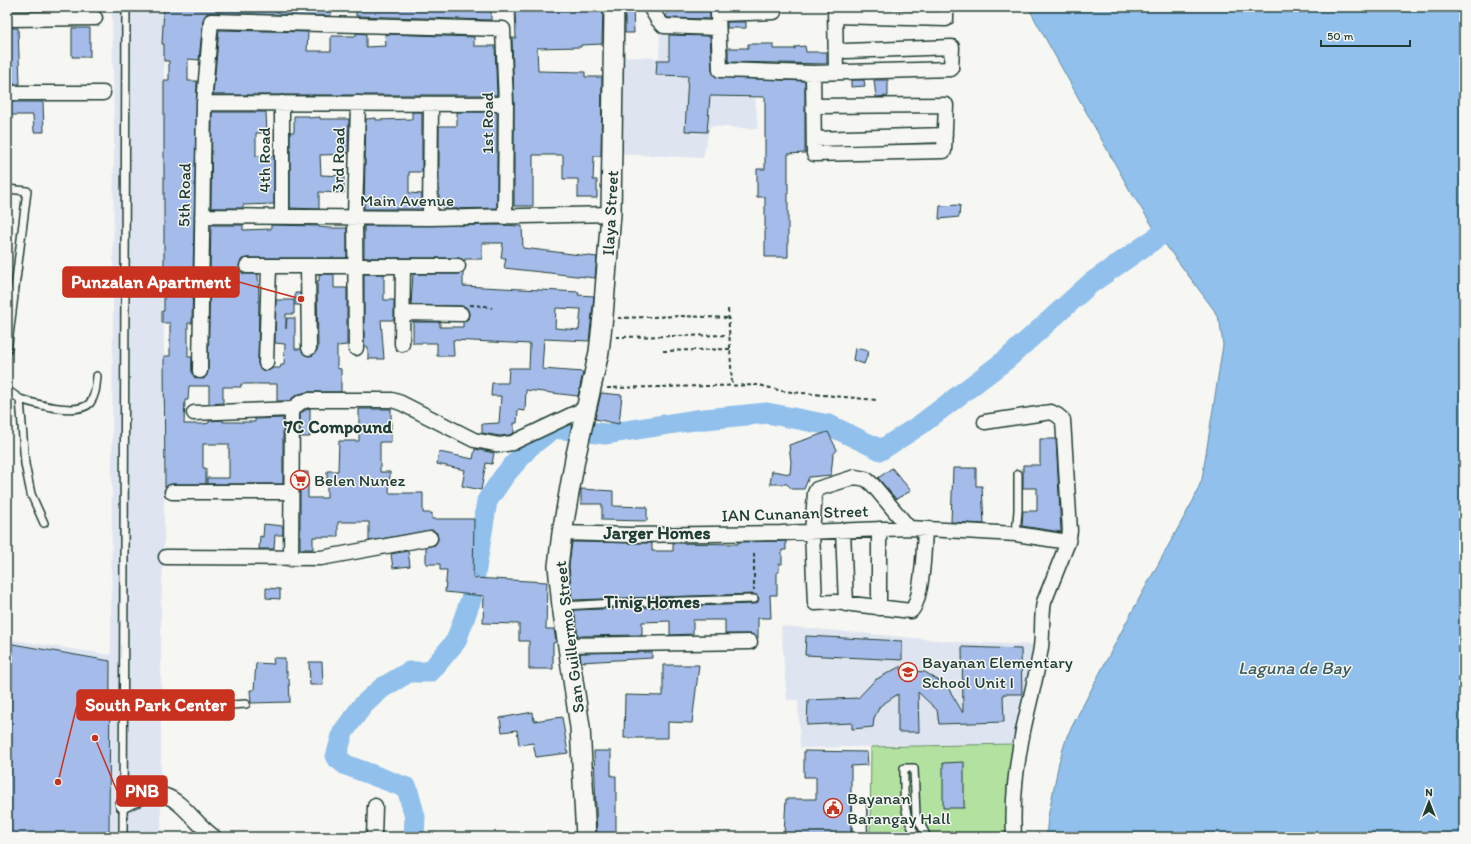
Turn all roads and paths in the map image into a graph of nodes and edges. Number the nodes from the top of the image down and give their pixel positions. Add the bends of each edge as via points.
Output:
1 (126, 7) edge
2 (614, 7) edge
3 (650, 7) edge
4 (946, 7) edge
5 (835, 11) edge
6 (774, 12) dead end
7 (95, 18) dead end
8 (7, 19) edge
9 (211, 21) joint
10 (717, 28) junction
11 (836, 49) junction
12 (836, 72) junction
13 (813, 73) junction
14 (103, 92) dead end
15 (7, 93) edge
16 (204, 103) junction
17 (282, 103) junction
18 (358, 103) junction
19 (431, 104) junction
20 (506, 104) junction
21 (814, 106) junction
22 (7, 190) edge
23 (611, 214) junction
24 (202, 216) junction
25 (282, 217) junction
26 (505, 217) junction
27 (355, 218) junction
28 (430, 218) junction
29 (247, 266) dead end
30 (269, 266) junction
31 (308, 266) junction
32 (403, 266) junction
33 (458, 266) dead end
34 (356, 267) junction
35 (492, 308) dead end
36 (728, 309) dead end
37 (465, 310) joint
38 (403, 313) junction
39 (603, 316) junction
40 (729, 318) junction
41 (730, 335) junction
42 (600, 338) junction
43 (402, 344) dead end
44 (309, 348) dead end
45 (356, 348) dead end
46 (730, 349) junction
47 (663, 351) dead end
48 (7, 352) edge
49 (266, 363) dead end
50 (200, 371) dead end
51 (97, 376) dead end
52 (732, 385) junction
53 (592, 388) junction
54 (7, 390) edge
55 (20, 399) junction
56 (876, 400) dead end
57 (292, 409) junction
58 (587, 412) junction
59 (194, 414) dead end
60 (985, 422) dead end
61 (1018, 474) dead end
62 (172, 492) dead end
63 (291, 492) junction
64 (44, 523) dead end
65 (909, 528) junction
66 (879, 529) junction
67 (925, 529) junction
68 (843, 530) junction
69 (812, 532) junction
70 (562, 533) junction
71 (1016, 534) junction
72 (430, 538) dead end
73 (1068, 542) junction
74 (754, 553) dead end
75 (166, 557) dead end
76 (291, 559) junction
77 (754, 599) joint
78 (846, 604) junction
79 (562, 606) junction
80 (879, 608) junction
81 (750, 642) dead end
82 (568, 645) junction
83 (246, 704) dead end
84 (123, 712) junction
85 (123, 805) junction
86 (375, 806) dead end
87 (859, 806) dead end
88 (123, 837) edge
89 (214, 837) edge
90 (374, 837) edge
91 (586, 837) edge
92 (860, 837) edge
93 (917, 837) edge
94 (927, 837) edge
95 (1014, 837) edge

1 - 84 lane
2 - 23 main road, Ilaya Street
3 - 10 street via 664,26
4 - 5 street via 946,18
5 - 11 street
6 - 10 street via 718,14
7 - 8 street
9 - 16 street, 5th Road
9 - 20 street, 1st Road via 503,29
10 - 13 street via 720,70
11 - 12 street
11 - 12 street via 846,51 952,47 953,53 951,69
12 - 13 street
13 - 21 street
14 - 15 street
16 - 17 street
16 - 24 street, 5th Road
17 - 18 street
17 - 25 street, 4th Road
18 - 19 street
18 - 27 street, 3rd Road
19 - 20 street
19 - 28 street
20 - 26 street, 1st Road
21 - 21 street via 814,154 902,154 944,151 946,105
22 - 48 lane via 27,191
23 - 26 street, Main Avenue
23 - 39 main road, Ilaya Street
24 - 25 street, Main Avenue
24 - 50 street, 5th Road
25 - 27 street, Main Avenue
26 - 28 street, Main Avenue
27 - 28 street, Main Avenue
27 - 34 street, 3rd Road
29 - 30 street
30 - 31 street
30 - 49 street
31 - 34 street
31 - 44 street
32 - 33 street
32 - 34 street
32 - 38 street
34 - 45 street, 3rd Road
35 - 37 path via 485,306
36 - 40 path
37 - 38 street
38 - 43 street
39 - 40 path
39 - 42 main road, Ilaya Street
40 - 41 path
41 - 42 path
41 - 46 path
42 - 53 main road, Ilaya Street
46 - 47 path
46 - 52 path
51 - 55 lane via 95,396 89,404 81,408 58,408
52 - 53 path
52 - 56 path via 759,385 782,390
53 - 58 main road, Ilaya Street
54 - 55 lane
55 - 64 lane via 25,464 31,494
57 - 58 street via 309,400 392,400 474,440 500,445
57 - 59 street
57 - 63 street
58 - 70 main road, San Guillermo Street via 575,459
60 - 73 street via 1051,412 1063,420 1070,532
61 - 71 lane
62 - 63 street
63 - 76 street
65 - 66 street, IAN Cunanan Street
65 - 67 street, IAN Cunanan Street
65 - 69 street via 873,485 866,479 855,477 817,489
66 - 68 street, IAN Cunanan Street
66 - 80 street
67 - 71 street, IAN Cunanan Street
67 - 80 street via 922,570 914,608 906,611
68 - 69 street, IAN Cunanan Street
68 - 78 street
69 - 70 street, IAN Cunanan Street via 629,535
69 - 78 street via 814,601
70 - 79 main road, San Guillermo Street via 558,566
71 - 73 street, IAN Cunanan Street
72 - 76 street via 321,558
73 - 95 street via 1042,612 1041,647 1023,731 1012,803
74 - 77 path
75 - 76 street
77 - 79 lane
78 - 80 street
79 - 82 main road, San Guillermo Street
81 - 82 street
82 - 91 main road, San Guillermo Street via 580,727
83 - 84 lane
84 - 85 lane
85 - 88 lane
85 - 89 street via 145,795 165,795 176,800
86 - 90 street
87 - 92 street
93 - 94 lane via 909,825 904,806 904,768 914,768 916,815

